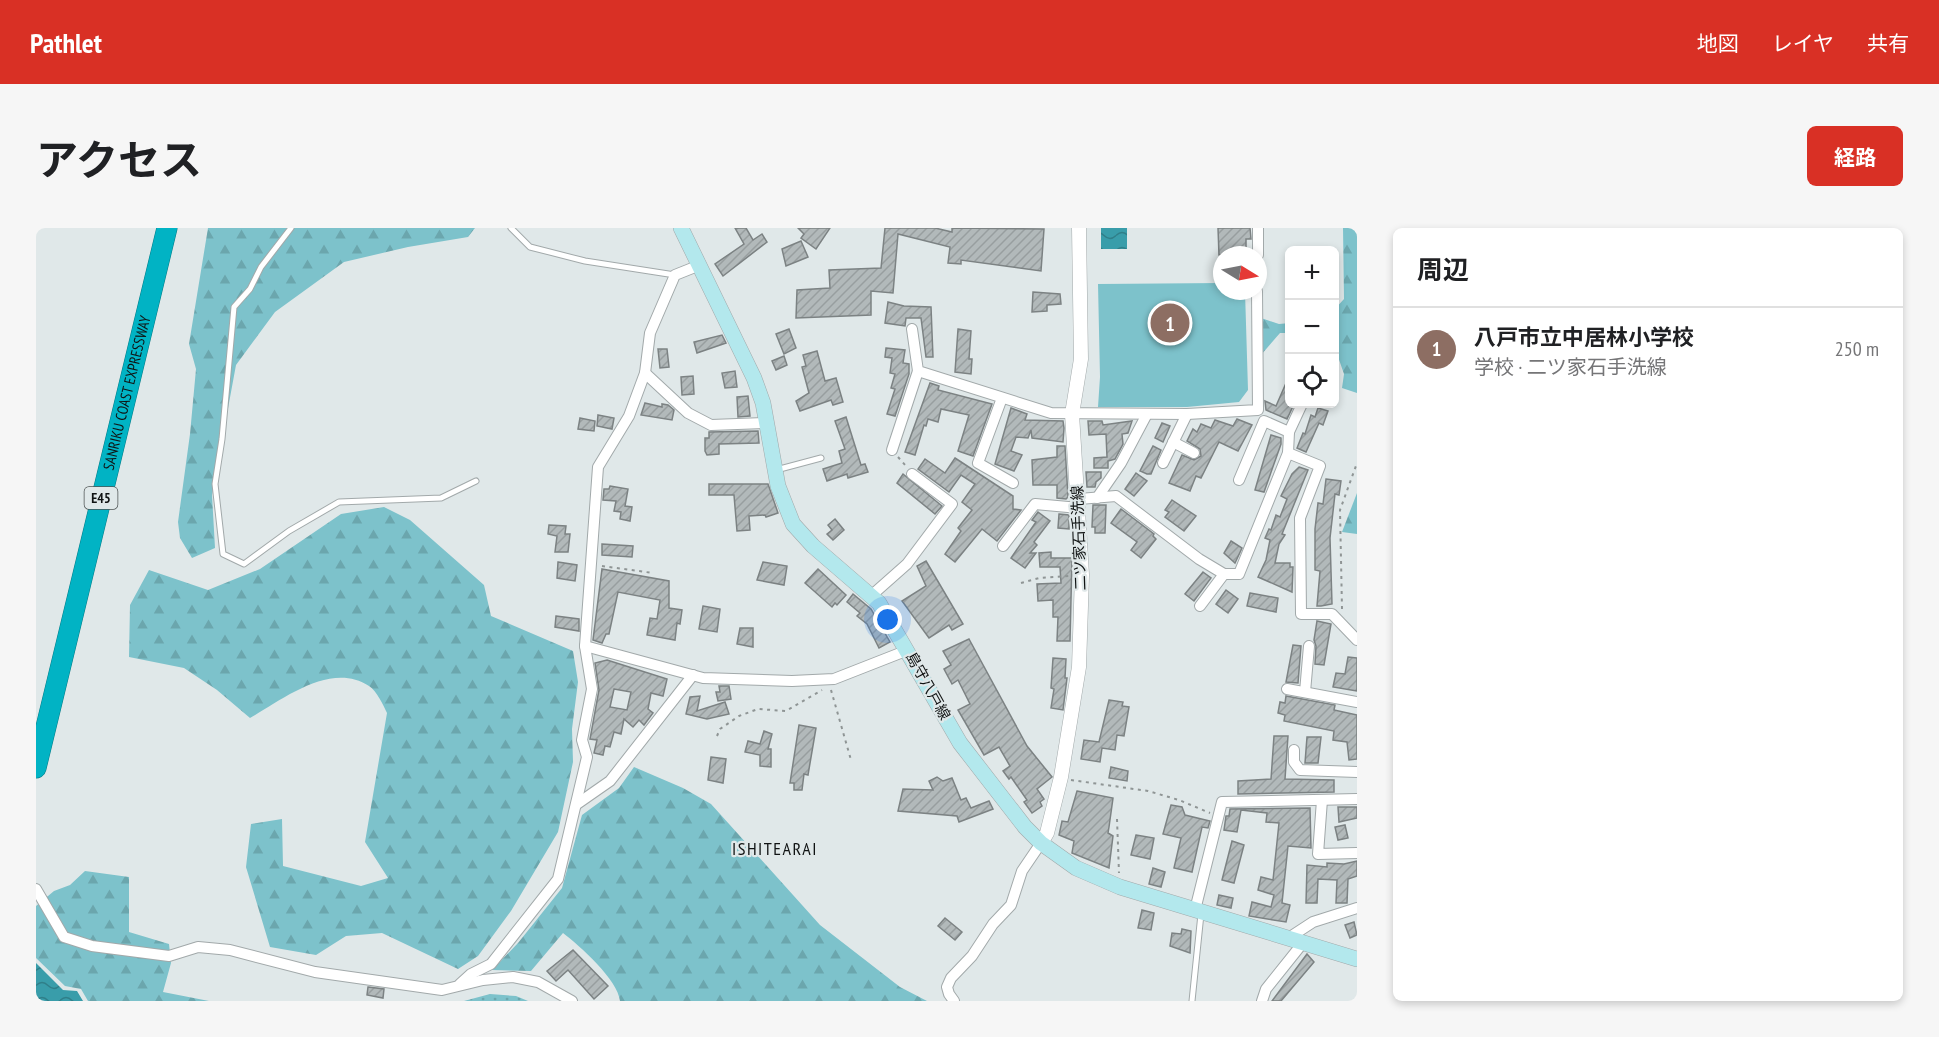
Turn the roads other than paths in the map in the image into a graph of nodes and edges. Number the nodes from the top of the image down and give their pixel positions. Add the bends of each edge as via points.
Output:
1 (167, 228) edge
2 (291, 228) edge
3 (512, 228) edge
4 (681, 228) edge
5 (1079, 228) edge
6 (1258, 228) edge
7 (1258, 246) edge
8 (700, 265) junction
9 (675, 275) junction
10 (1257, 300) edge
11 (912, 328) dead end
12 (918, 371) junction
13 (645, 373) junction
14 (1002, 398) junction
15 (1300, 408) edge
16 (1072, 414) junction
17 (1147, 414) junction
18 (1187, 414) junction
19 (767, 423) junction
20 (1289, 432) junction
21 (1173, 442) junction
22 (892, 450) road end
23 (1194, 453) dead end
24 (1288, 453) junction
25 (821, 458) dead end
26 (1163, 463) dead end
27 (775, 470) junction
28 (912, 474) road end
29 (1239, 480) dead end
30 (476, 481) dead end
31 (1013, 483) dead end
32 (1097, 498) junction
33 (1079, 503) junction
34 (1003, 546) dead end
35 (1224, 574) junction
36 (872, 595) junction
37 (1200, 606) dead end
38 (1357, 640) edge
39 (585, 646) junction
40 (1309, 646) dead end
41 (908, 650) junction
42 (693, 675) junction
43 (1287, 689) dead end
44 (1305, 692) junction
45 (1357, 702) edge
46 (1294, 750) dead end
47 (36, 768) edge
48 (1357, 772) edge
49 (1357, 799) edge
50 (1322, 800) junction
51 (577, 804) junction
52 (1041, 843) junction
53 (1357, 853) edge
54 (36, 889) edge
55 (1357, 908) edge
56 (1198, 911) junction
57 (1294, 941) junction
58 (1357, 959) edge
59 (460, 984) junction
60 (572, 1001) edge
61 (954, 1001) edge
62 (1192, 1001) edge
63 (1262, 1001) edge

1 - 47 highway, SANRIKU COAST EXPRESSWAY / E45
2 - 30 lane via 234,307 215,484 223,554 244,564 289,531 339,502 441,498
3 - 9 lane via 530,247 585,261
4 - 8 main road, 島守八戸線
5 - 16 street, 二ツ家石手洗線 via 1081,359
6 - 7 street
8 - 9 street
8 - 19 main road, 島守八戸線 via 754,378
9 - 13 street via 650,333
10 - 18 street via 1258,410
11 - 12 street
12 - 14 street
12 - 22 street
13 - 19 street via 688,413 711,425
13 - 39 street via 629,416 598,467
14 - 16 street via 1051,413
14 - 31 street via 978,463
15 - 20 street
16 - 17 street
16 - 33 street, 二ツ家石手洗線
17 - 18 street
17 - 32 street via 1122,463
18 - 21 street
19 - 27 main road, 島守八戸線
20 - 24 street
20 - 29 street via 1264,421
21 - 23 street
21 - 26 street
24 - 35 street via 1239,574
24 - 38 street via 1320,466 1300,518 1301,614 1332,614
25 - 27 lane
27 - 36 main road, 島守八戸線 via 793,524 826,558
28 - 36 street via 952,504 907,564
32 - 33 street
32 - 35 street via 1116,496
33 - 34 street via 1035,504
33 - 52 street, 二ツ家石手洗線 via 1082,575 1076,696 1061,777
35 - 37 street
36 - 41 main road, 島守八戸線
39 - 42 street
39 - 51 street via 592,689 582,740 587,757
40 - 44 street
41 - 42 street via 834,679 792,681
41 - 52 main road, 島守八戸線 via 960,743
42 - 51 street via 610,781
43 - 44 street
44 - 45 street
46 - 48 street via 1293,762 1300,770
49 - 50 street
50 - 53 street via 1318,854
50 - 56 street via 1222,802
51 - 59 street via 558,879 491,964
52 - 56 main road, 島守八戸線 via 1076,868 1120,887
52 - 61 street via 1022,871 1011,905 951,978 947,987
54 - 59 street via 64,938 92,946 169,956 211,947 315,972 441,990
55 - 57 street via 1313,922
56 - 57 main road, 島守八戸線
56 - 62 lane
57 - 58 main road, 島守八戸線
57 - 63 street
59 - 60 street via 513,977 538,982

